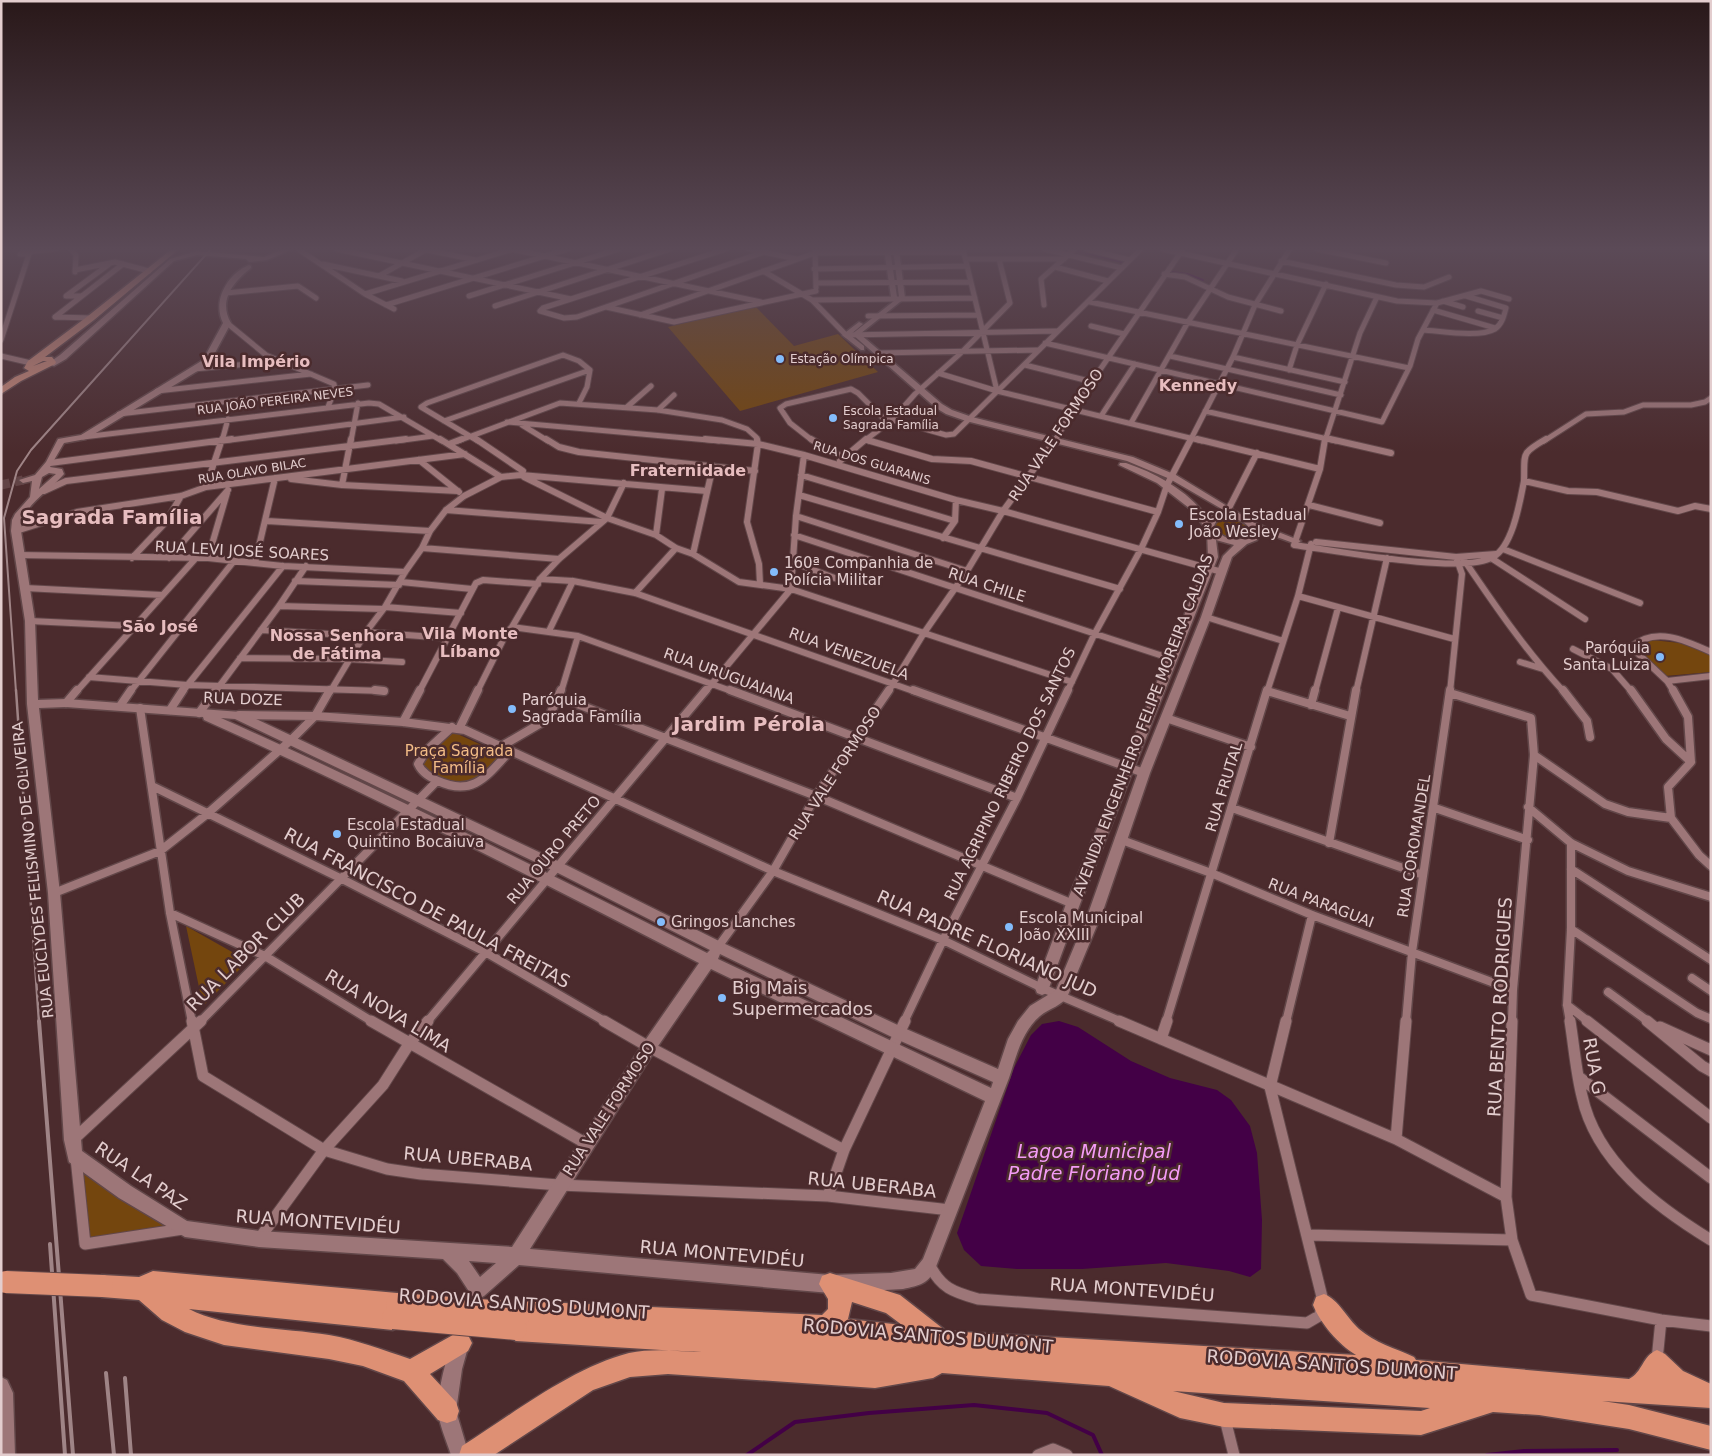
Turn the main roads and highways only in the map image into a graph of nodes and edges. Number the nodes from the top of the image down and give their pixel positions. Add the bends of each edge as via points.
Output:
1 (92, 317) edge
2 (42, 361) junction
3 (1, 386) edge
4 (1, 391) edge
5 (4, 1282) edge
6 (145, 1292) junction
7 (1324, 1305) road end
8 (518, 1321) junction
9 (822, 1327) junction
10 (942, 1342) junction
11 (460, 1343) road end
12 (956, 1362) junction
13 (412, 1372) junction
14 (1431, 1373) junction
15 (1104, 1374) junction
16 (1631, 1391) junction
17 (1711, 1395) edge
18 (1497, 1400) junction
19 (447, 1411) road end
20 (1711, 1438) edge
21 (470, 1455) edge

1 - 2 main road
2 - 3 main road
2 - 4 main road
5 - 6 highway, RODOVIA SANTOS DUMONT, bridge via 102,1286
6 - 8 highway, RODOVIA SANTOS DUMONT, bridge
6 - 13 highway via 170,1312 193,1324 224,1333 329,1347
7 - 14 highway via 1358,1344 1376,1355
8 - 9 highway, RODOVIA SANTOS DUMONT
8 - 12 highway, RODOVIA SANTOS DUMONT via 694,1340
9 - 10 highway, RODOVIA SANTOS DUMONT
9 - 10 highway via 834,1321 841,1308 839,1294 830,1284 892,1303
10 - 14 highway, RODOVIA SANTOS DUMONT
11 - 13 highway
12 - 15 highway, RODOVIA SANTOS DUMONT
12 - 21 highway via 876,1376 668,1362 630,1365 586,1381
13 - 19 highway
14 - 16 highway, RODOVIA SANTOS DUMONT
15 - 18 highway, RODOVIA SANTOS DUMONT
15 - 18 highway via 1180,1406 1224,1415 1421,1423
16 - 17 highway, RODOVIA SANTOS DUMONT
16 - 17 highway via 1644,1384 1657,1362 1680,1382
18 - 20 highway, RODOVIA SANTOS DUMONT via 1629,1417

